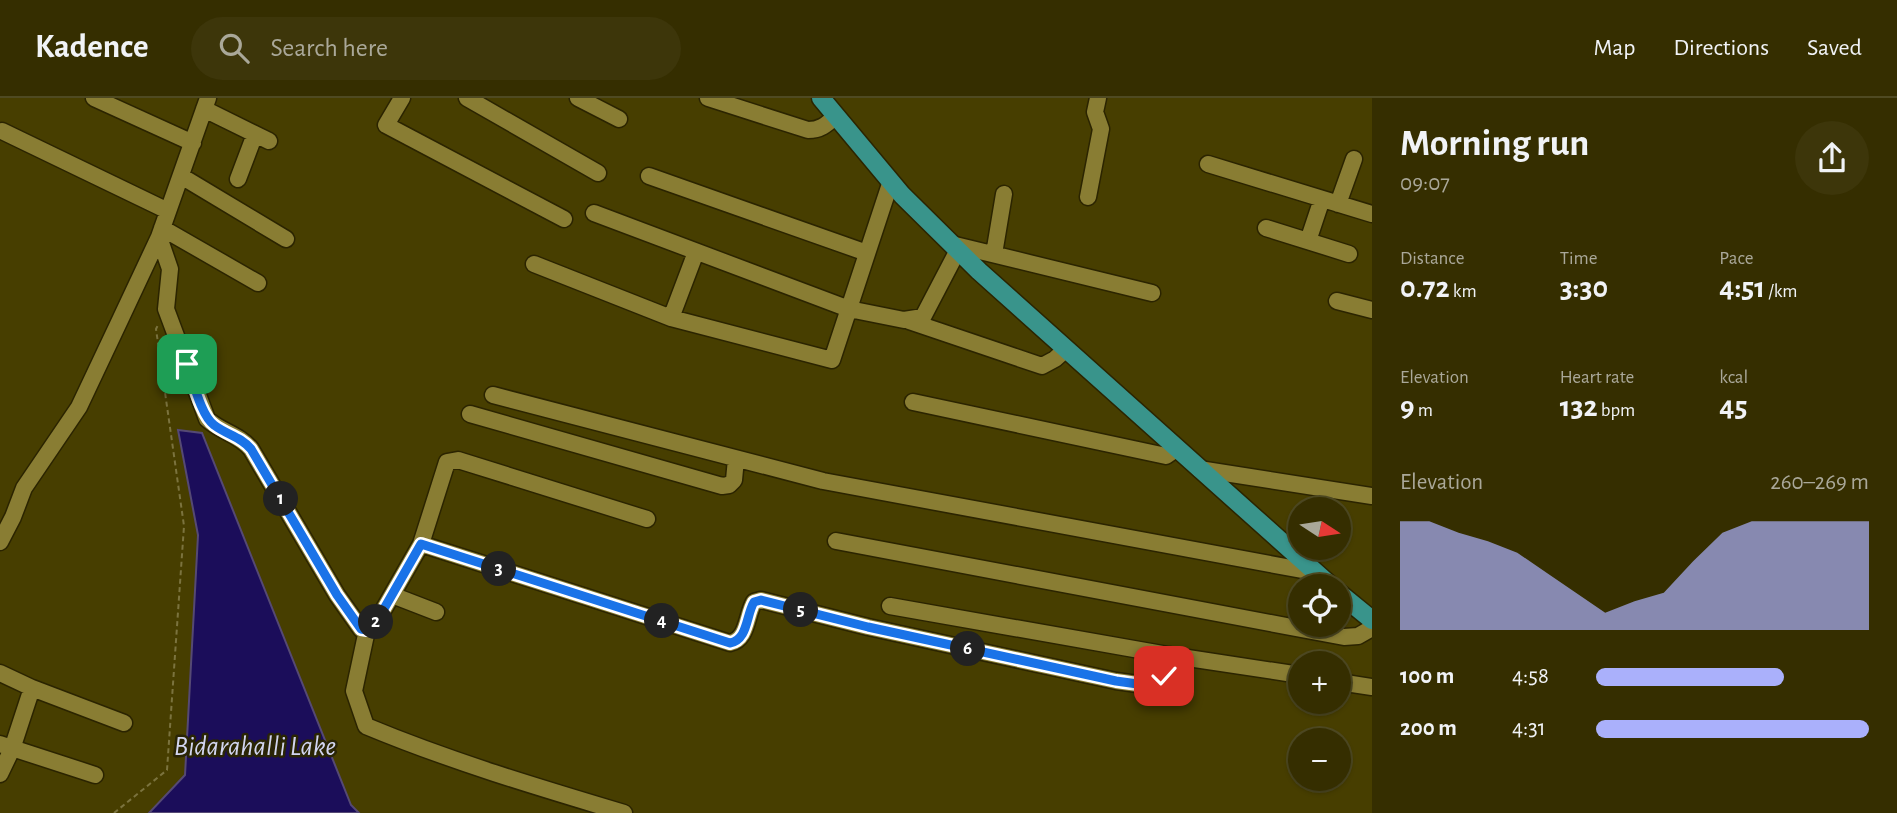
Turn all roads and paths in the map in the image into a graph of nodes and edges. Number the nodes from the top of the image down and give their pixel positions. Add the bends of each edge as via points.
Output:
1 (94, 98) edge
2 (402, 98) edge
3 (467, 98) edge
4 (578, 98) edge
5 (708, 98) edge
6 (821, 98) edge
7 (1098, 98) edge
8 (206, 104) edge
9 (836, 116) junction
10 (619, 120) dead end
11 (2, 131) dead end
12 (193, 143) junction
13 (1354, 159) dead end
14 (1208, 164) dead end
15 (598, 173) dead end
16 (181, 176) junction
17 (649, 176) dead end
18 (238, 179) dead end
19 (891, 181) junction
20 (1004, 194) dead end
21 (1088, 197) dead end
22 (1330, 201) junction
23 (169, 211) junction
24 (594, 213) dead end
25 (1372, 214) edge
26 (564, 219) dead end
27 (1266, 228) dead end
28 (161, 232) junction
29 (286, 239) dead end
30 (1308, 241) junction
31 (954, 247) junction
32 (696, 252) junction
33 (867, 253) junction
34 (994, 254) junction
35 (1349, 254) dead end
36 (534, 264) dead end
37 (258, 283) dead end
38 (1152, 293) dead end
39 (1338, 301) dead end
40 (166, 309) junction
41 (849, 309) junction
42 (1372, 310) edge
43 (671, 318) junction
44 (904, 320) junction
45 (1065, 350) junction
46 (493, 395) dead end
47 (913, 402) dead end
48 (470, 414) dead end
49 (1176, 449) junction
50 (736, 459) junction
51 (1199, 469) junction
52 (1372, 496) edge
53 (647, 519) dead end
54 (836, 541) dead end
55 (0, 542) edge
56 (421, 544) junction
57 (1313, 572) junction
58 (1316, 574) edge
59 (392, 595) junction
60 (1351, 603) edge
61 (890, 606) dead end
62 (436, 612) dead end
63 (1372, 620) edge
64 (1372, 628) edge
65 (367, 630) junction
66 (1168, 655) junction
67 (0, 673) edge
68 (1288, 673) edge
69 (1351, 684) edge
70 (1372, 687) edge
71 (32, 688) junction
72 (124, 723) dead end
73 (6, 747) edge
74 (0, 774) edge
75 (95, 775) dead end
76 (114, 813) edge
77 (624, 813) edge

1 - 12 street
2 - 26 street via 386,125
3 - 15 street
4 - 10 street
5 - 9 street via 808,130 817,130
6 - 9 main road
7 - 21 street via 1095,112 1101,130
8 - 12 street
8 - 18 street via 262,137
9 - 19 main road
11 - 23 street
12 - 16 street
13 - 22 street
14 - 22 street
16 - 23 street
16 - 29 street
17 - 33 street
19 - 31 main road
19 - 33 street
20 - 34 street
22 - 25 street
22 - 30 street
23 - 28 street
24 - 32 street
27 - 30 street
28 - 37 street
28 - 40 street via 170,268
28 - 55 street via 79,407 24,488
30 - 35 street
31 - 34 street
31 - 44 street via 923,317
31 - 45 main road
32 - 41 street
32 - 43 street
33 - 41 street
34 - 38 street
36 - 43 street
39 - 42 street
40 - 65 street via 207,419 251,449 337,595 361,629
40 - 76 path via 156,329 184,526 167,771
41 - 43 street via 832,360
41 - 44 street
44 - 45 street via 1042,366
45 - 49 main road
46 - 50 street
47 - 49 street via 1166,456
48 - 50 street via 722,486 734,480
49 - 51 main road
50 - 57 street via 831,483
51 - 52 street
51 - 57 main road
53 - 56 street via 458,460 447,462
54 - 64 street via 1344,637
56 - 59 street
56 - 66 street via 730,643 742,637 750,609 761,600 1152,686 1164,676
57 - 58 main road
59 - 62 street
59 - 65 street via 373,628
60 - 63 main road
61 - 66 street
65 - 77 street via 354,691 366,726 505,777
66 - 68 street
67 - 71 street
69 - 70 street
71 - 72 street
71 - 73 street
73 - 74 street
73 - 75 street

